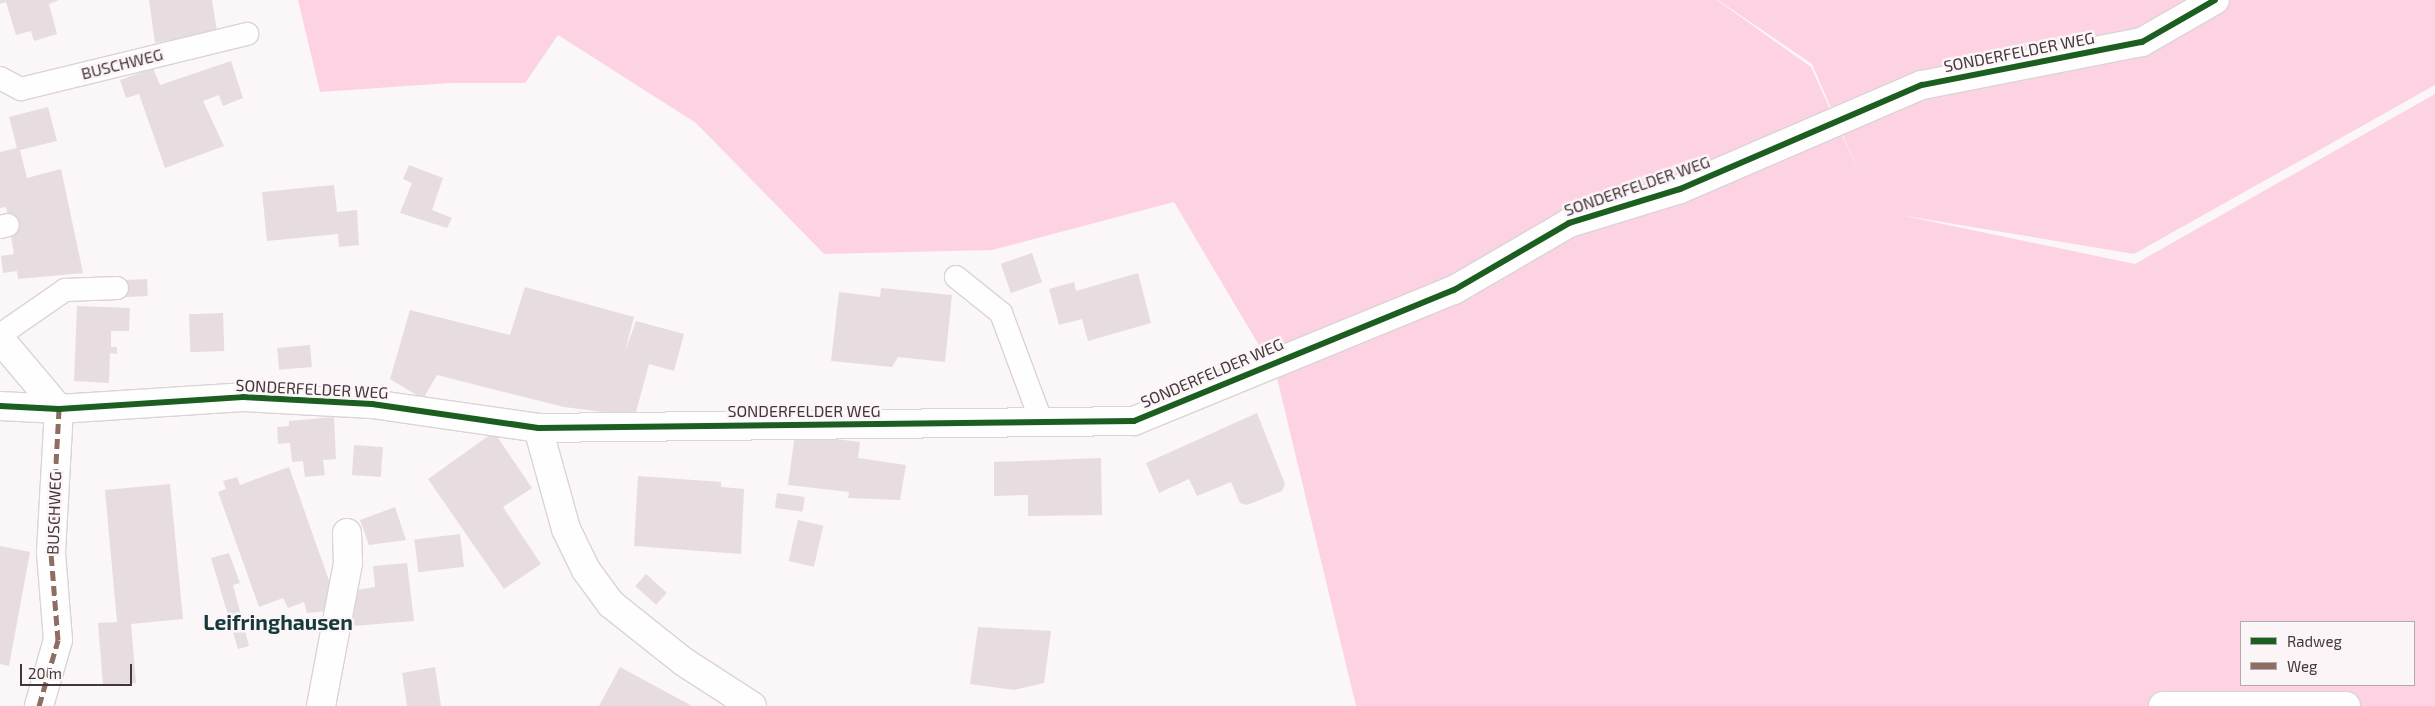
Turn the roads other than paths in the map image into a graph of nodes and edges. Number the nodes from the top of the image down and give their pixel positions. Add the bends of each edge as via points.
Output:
1 (2215, 0) edge
2 (247, 34) dead end
3 (0, 78) edge
4 (956, 277) dead end
5 (117, 288) dead end
6 (0, 335) edge
7 (0, 339) edge
8 (0, 406) edge
9 (59, 409) junction
10 (1042, 423) junction
11 (538, 428) junction
12 (347, 533) dead end
13 (39, 706) edge
14 (321, 706) edge
15 (752, 706) edge
16 (2163, 706) edge
17 (2346, 706) edge

1 - 10 street, SONDERFELDER WEG via 2142,42 1922,85 1680,189 1569,223 1454,290 1134,421
2 - 3 lane, BUSCHWEG via 21,89
4 - 10 lane via 1001,313
5 - 6 lane via 65,290
7 - 9 street
8 - 9 street, SONDERFELDER WEG
9 - 11 street, SONDERFELDER WEG via 243,397 372,404
9 - 13 street, BUSCHWEG via 51,552 58,640
10 - 11 street, SONDERFELDER WEG
11 - 15 street via 566,529 586,570 611,604 684,662
12 - 14 street via 348,563
16 - 17 street

